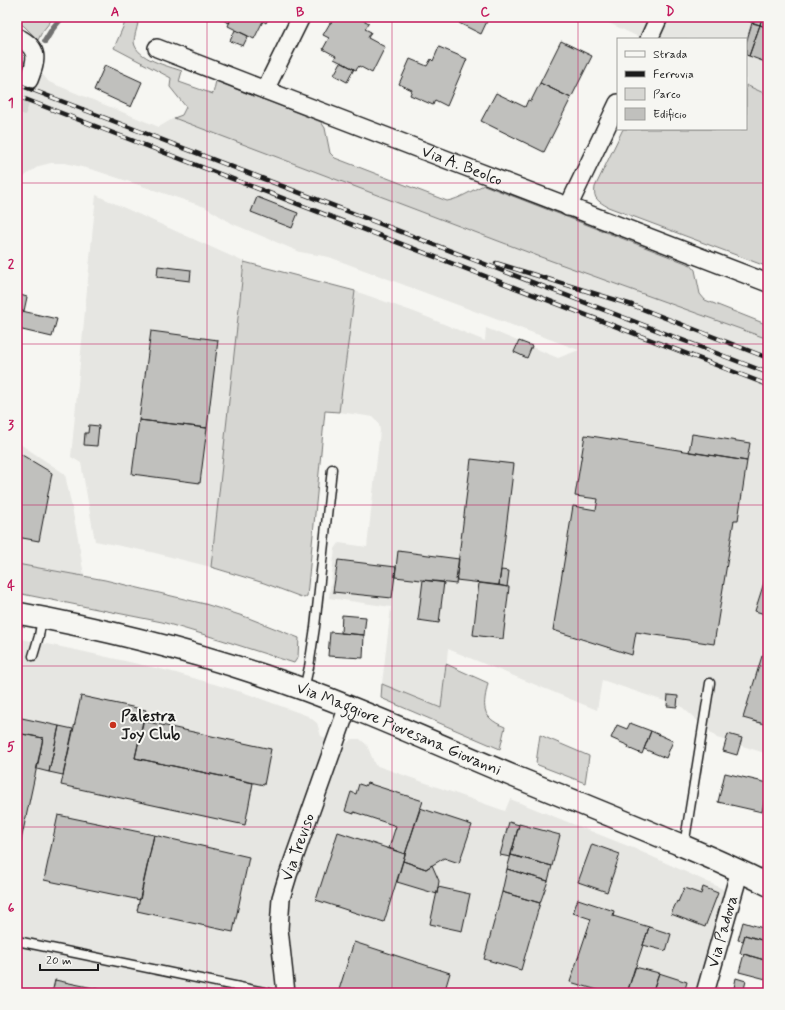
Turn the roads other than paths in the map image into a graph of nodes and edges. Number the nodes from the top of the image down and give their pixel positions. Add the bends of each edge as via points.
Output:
1 (301, 17) edge
2 (659, 17) edge
3 (17, 37) edge
4 (648, 38) edge
5 (157, 48) dead end
6 (29, 80) tunnel mouth
7 (265, 90) junction
8 (617, 105) edge
9 (568, 207) junction
10 (768, 283) edge
11 (332, 469) dead end
12 (17, 613) edge
13 (42, 617) junction
14 (34, 656) dead end
15 (710, 683) dead end
16 (304, 690) junction
17 (348, 706) junction
18 (684, 847) junction
19 (740, 870) junction
20 (768, 885) edge
21 (17, 941) edge
22 (269, 993) edge
23 (286, 993) edge
24 (705, 993) edge

1 - 7 street
2 - 4 street
3 - 6 street via 31,46 34,52 35,60
5 - 7 street, Via A. Beolco
7 - 9 street, Via A. Beolco
8 - 9 street
9 - 10 street, Via A. Beolco
11 - 16 lane via 309,667
12 - 13 street, Via Maggiore Piovesana Giovanni
13 - 14 lane
13 - 16 street, Via Maggiore Piovesana Giovanni via 93,627 174,649
15 - 18 lane
16 - 17 street, Via Maggiore Piovesana Giovanni
17 - 18 street, Via Maggiore Piovesana Giovanni
17 - 23 street, Via Treviso via 281,898 279,929
18 - 19 street, Via Maggiore Piovesana Giovanni
19 - 20 street, Via Maggiore Piovesana Giovanni
19 - 24 street, Via Padova
21 - 22 lane

